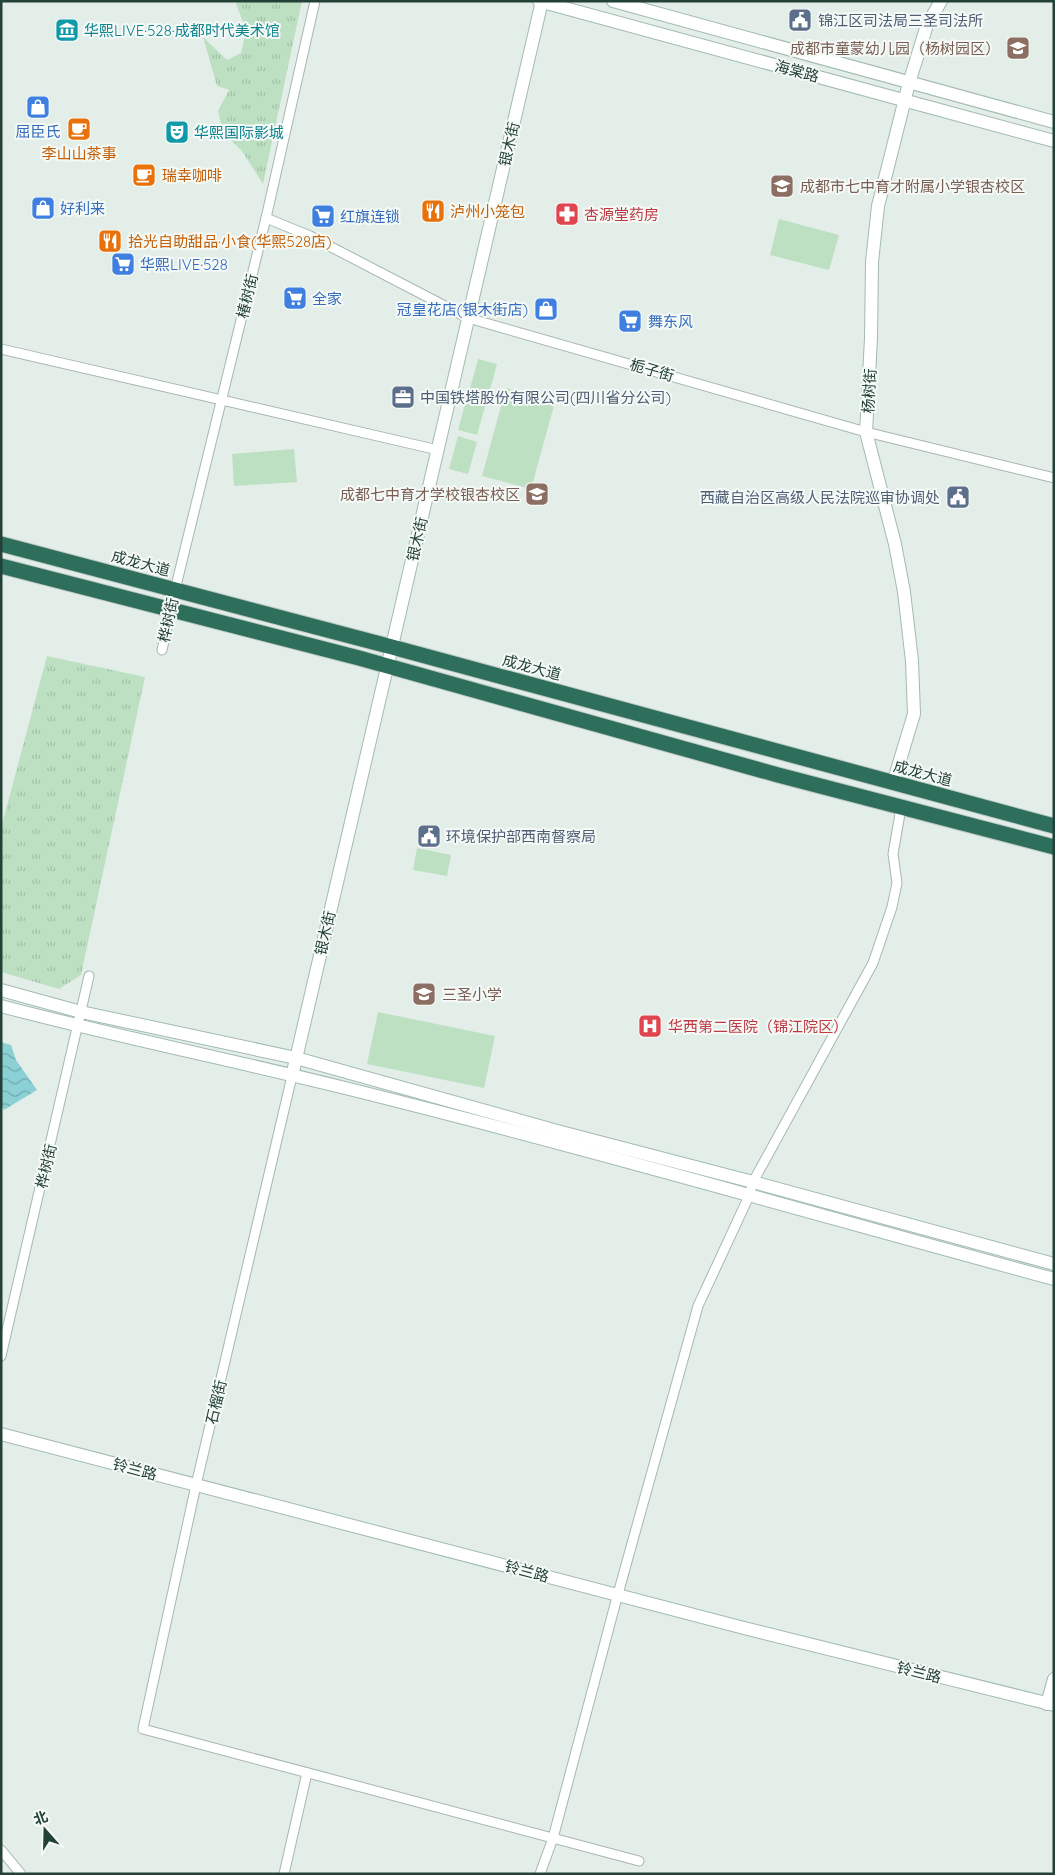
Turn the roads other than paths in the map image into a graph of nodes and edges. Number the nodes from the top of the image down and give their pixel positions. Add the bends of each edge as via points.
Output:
1 (315, 1) edge
2 (613, 1) edge
3 (941, 1) edge
4 (541, 2) edge
5 (909, 82) junction
6 (904, 100) junction
7 (1054, 122) edge
8 (1054, 141) edge
9 (266, 218) junction
10 (468, 318) junction
11 (1, 349) edge
12 (221, 400) junction
13 (866, 432) junction
14 (438, 450) junction
15 (1054, 478) edge
16 (1, 544) edge
17 (1, 566) edge
18 (174, 590) junction
19 (171, 610) junction
20 (392, 647) junction
21 (162, 650) dead end
22 (387, 666) junction
23 (893, 783) junction
24 (901, 808) junction
25 (1054, 826) edge
26 (1054, 847) edge
27 (90, 976) dead end
28 (1, 990) edge
29 (1, 1006) edge
30 (80, 1012) junction
31 (78, 1027) junction
32 (296, 1058) junction
33 (292, 1076) junction
34 (753, 1182) junction
35 (749, 1196) junction
36 (1054, 1264) edge
37 (1054, 1279) edge
38 (1, 1356) edge
39 (1, 1434) edge
40 (196, 1485) junction
41 (618, 1595) junction
42 (1054, 1679) edge
43 (1050, 1704) edge
44 (307, 1773) junction
45 (553, 1838) junction
46 (1, 1850) edge
47 (639, 1861) dead end
48 (21, 1874) edge
49 (284, 1874) edge
50 (540, 1874) edge

1 - 9 street, 椿树街
2 - 5 street, 海棠路
3 - 5 street, 杨树街 via 927,26
4 - 6 street, 海棠路
4 - 10 street, 银木街
5 - 6 street, 杨树街
5 - 7 street, 海棠路
6 - 8 street, 海棠路
6 - 13 street, 杨树街 via 878,206 872,262
9 - 10 street, 栀子街 via 310,236
9 - 12 street, 椿树街
10 - 13 street, 栀子街
10 - 14 street, 银木街
11 - 12 street
12 - 14 street
12 - 18 street, 椿树街
13 - 15 street, 栀子街
13 - 23 street, 杨树街 via 895,544 912,661 914,714
14 - 20 street, 银木街
16 - 18 highway, 成龙大道
17 - 19 highway
18 - 19 street, 桦树街
18 - 20 highway, 成龙大道
19 - 21 street, 桦树街
19 - 22 highway
20 - 22 street, 银木街
20 - 23 highway, 成龙大道
22 - 24 highway
22 - 32 street, 银木街
23 - 25 highway, 成龙大道
24 - 26 highway
24 - 34 street via 893,854 897,883 873,963
27 - 30 street, 桦树街
28 - 30 street
29 - 31 street
30 - 31 street, 桦树街
30 - 32 street
31 - 33 street
31 - 38 street, 桦树街
32 - 33 street, 银木街
32 - 34 street
33 - 35 street via 529,1135
33 - 40 street, 石榴街
34 - 35 street
34 - 36 street
35 - 37 street
35 - 41 street via 698,1306
39 - 40 street, 铃兰路
40 - 41 street, 铃兰路
40 - 44 street, 石榴街 via 143,1729
41 - 43 street, 铃兰路
41 - 45 street
42 - 43 street
44 - 45 street
44 - 49 street
45 - 47 street
45 - 50 street
46 - 48 street

